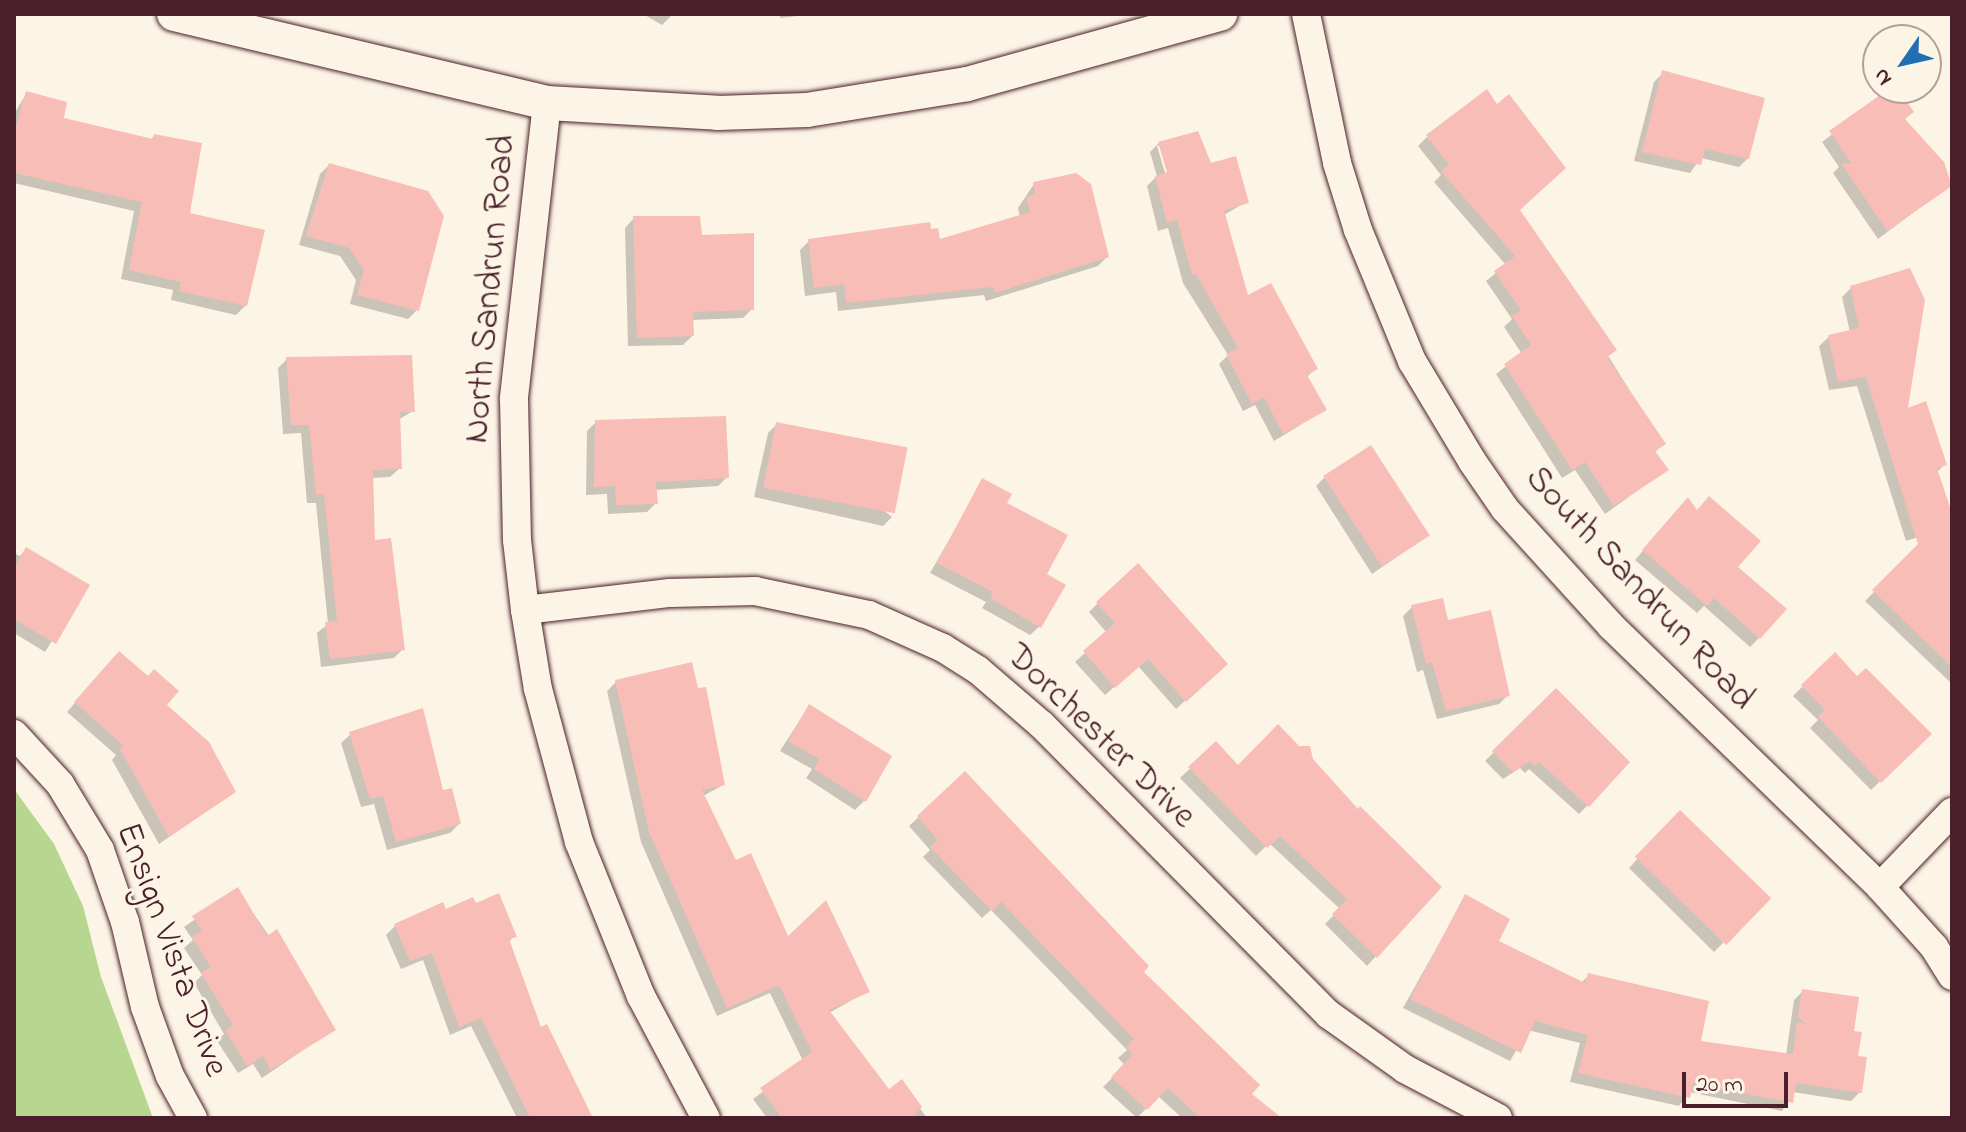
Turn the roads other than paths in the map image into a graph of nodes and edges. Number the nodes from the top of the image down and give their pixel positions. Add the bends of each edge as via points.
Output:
1 (174, 14) edge
2 (1220, 14) edge
3 (1306, 14) edge
4 (547, 103) junction
5 (525, 610) junction
6 (14, 734) edge
7 (1952, 812) edge
8 (1880, 887) junction
9 (1952, 976) edge
10 (193, 1118) edge
11 (706, 1118) edge
12 (1498, 1118) edge

1 - 4 street
2 - 4 street via 967,84 893,99 718,113
3 - 8 street, South Sandrun Road via 1337,163 1358,230 1412,361 1472,461 1505,509 1611,626
4 - 5 street, North Sandrun Road via 514,399 516,526
5 - 11 street, North Sandrun Road via 538,689 579,842 641,996
5 - 12 street, Dorchester Drive via 670,593 755,591 869,615 943,648 1042,725 1328,1014 1405,1069
6 - 10 street, Ensign Vista Drive via 60,784 100,850 125,922 145,1007 170,1076
7 - 8 street
8 - 9 street, South Sandrun Road via 1934,947

